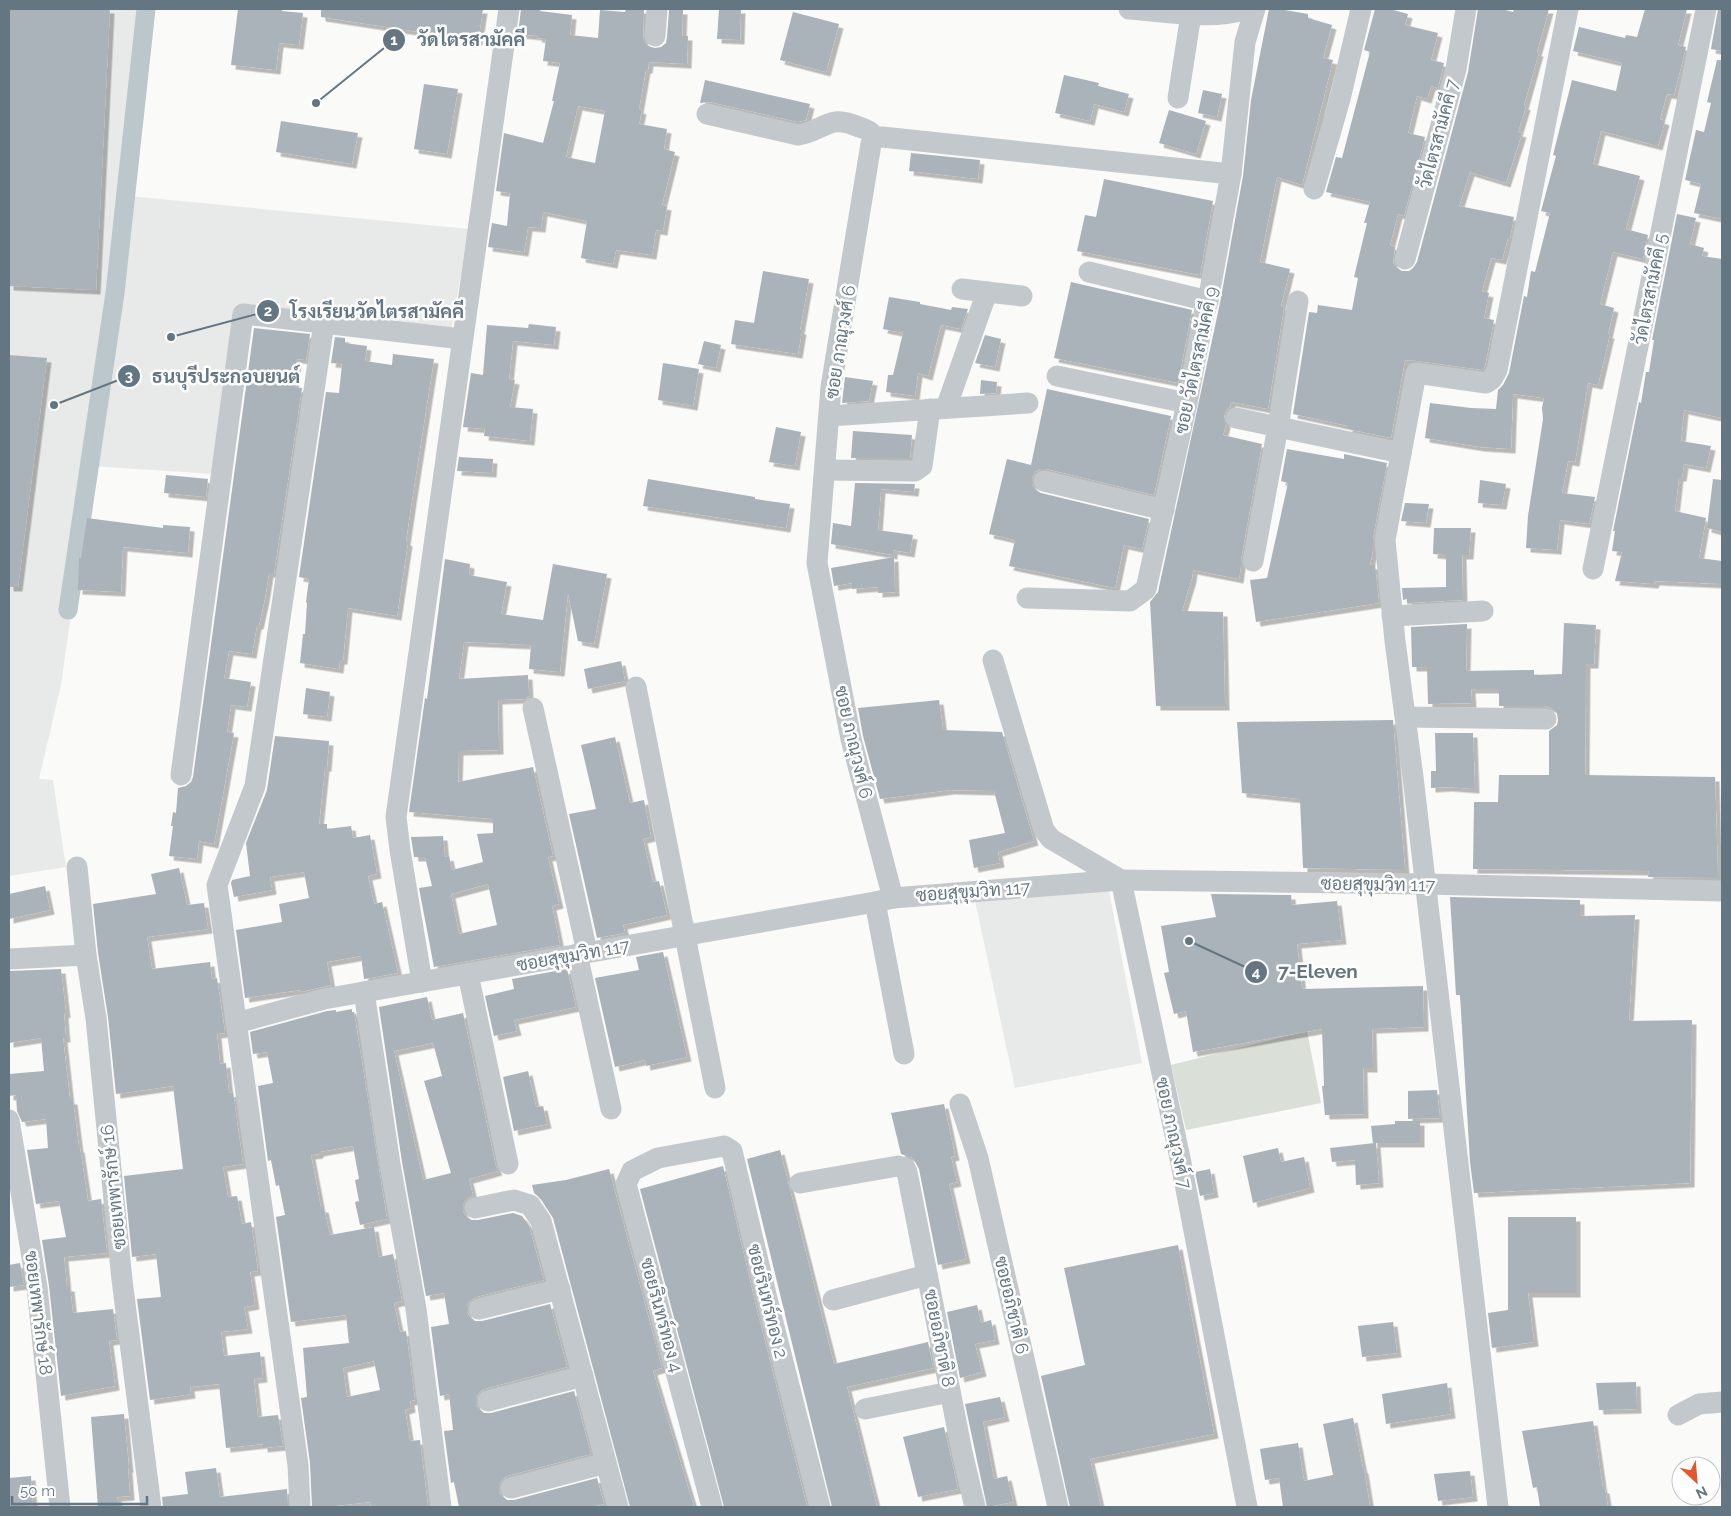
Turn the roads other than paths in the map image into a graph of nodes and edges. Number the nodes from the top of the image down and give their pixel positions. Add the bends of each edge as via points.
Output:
1 (509, 9) edge
2 (658, 9) edge
3 (1129, 9) edge
4 (1244, 9) edge
5 (1255, 9) edge
6 (1361, 9) edge
7 (1466, 9) edge
8 (1568, 9) edge
9 (1706, 9) edge
10 (1191, 14) junction
11 (655, 36) dead end
12 (1178, 98) dead end
13 (707, 114) dead end
14 (875, 138) junction
15 (1231, 174) junction
16 (1314, 190) dead end
17 (1405, 259) dead end
18 (1088, 272) dead end
19 (962, 289) dead end
20 (987, 292) junction
21 (1022, 296) dead end
22 (1208, 301) junction
23 (1298, 301) dead end
24 (324, 324) junction
25 (462, 339) junction
26 (1057, 376) dead end
27 (1028, 402) dead end
28 (1188, 403) junction
29 (938, 409) junction
30 (829, 416) junction
31 (1236, 418) dead end
32 (1278, 427) junction
33 (1401, 453) junction
34 (824, 470) junction
35 (1044, 481) dead end
36 (1164, 510) junction
37 (1253, 561) dead end
38 (1593, 569) dead end
39 (1028, 598) dead end
40 (1483, 611) dead end
41 (1392, 616) junction
42 (993, 660) dead end
43 (636, 687) dead end
44 (533, 708) dead end
45 (1406, 717) junction
46 (1546, 719) dead end
47 (181, 774) dead end
48 (77, 867) dead end
49 (1121, 880) junction
50 (1425, 884) junction
51 (1722, 891) edge
52 (884, 900) junction
53 (686, 935) junction
54 (582, 953) junction
55 (86, 955) junction
56 (9, 958) edge
57 (468, 974) junction
58 (422, 982) junction
59 (364, 992) junction
60 (236, 1023) junction
61 (904, 1054) dead end
62 (715, 1088) dead end
63 (960, 1104) dead end
64 (611, 1109) dead end
65 (9, 1120) edge
66 (676, 1154) joint
67 (508, 1164) dead end
68 (800, 1183) dead end
69 (475, 1208) dead end
70 (927, 1275) junction
71 (560, 1289) junction
72 (833, 1300) dead end
73 (479, 1310) dead end
74 (583, 1376) junction
75 (950, 1392) junction
76 (488, 1401) dead end
77 (1722, 1402) edge
78 (865, 1409) dead end
79 (1678, 1415) dead end
80 (606, 1463) junction
81 (511, 1488) dead end
82 (60, 1507) edge
83 (151, 1507) edge
84 (300, 1507) edge
85 (441, 1507) edge
86 (618, 1507) edge
87 (712, 1507) edge
88 (820, 1507) edge
89 (975, 1507) edge
90 (1058, 1507) edge
91 (1248, 1507) edge
92 (1498, 1507) edge

1 - 25 street
2 - 11 street
3 - 10 street
4 - 10 street via 1228,14
5 - 15 street, ซอย วัดไตรสามัคคี 9 via 1245,42
6 - 16 street
7 - 17 street, วัดไตรสามัคคี 7 via 1456,69
8 - 33 street via 1497,370 1486,382 1416,373
9 - 38 street, วัดไตรสามัคคี 5
10 - 12 street
13 - 14 street via 798,135 841,122 865,129
14 - 15 street
14 - 30 street, ซอย ภาณุวงศ์ 6 via 831,386
15 - 22 street, ซอย วัดไตรสามัคคี 9
18 - 22 street
19 - 20 street
20 - 21 street
20 - 29 street
22 - 28 street, ซอย วัดไตรสามัคคี 9
23 - 32 street
24 - 25 street
24 - 47 street via 242,314
24 - 60 street via 255,786 216,885
25 - 58 street via 396,817
26 - 28 street
27 - 29 street
28 - 36 street, ซอย วัดไตรสามัคคี 9
29 - 30 street
29 - 34 street via 922,466 915,471
30 - 34 street, ซอย ภาณุวงศ์ 6
31 - 32 street
32 - 33 street
32 - 37 street
33 - 41 street via 1385,540
34 - 52 street, ซอย ภาณุวงศ์ 6 via 817,563
35 - 36 street
36 - 39 street, ซอย วัดไตรสามัคคี 9 via 1146,589 1138,596 1119,602
40 - 41 street
41 - 45 street
42 - 49 street via 1044,830 1051,838
43 - 53 street
44 - 54 street
45 - 46 street
45 - 50 street
48 - 55 street, ซอยเทพารักษ์ 16
49 - 50 street, ซอยสุขุมวิท 117
49 - 52 street, ซอยสุขุมวิท 117
49 - 91 street, ซอย ภาณุวงศ์ 7 via 1181,1163
50 - 51 street, ซอยสุขุมวิท 117
50 - 92 street
52 - 53 street, ซอยสุขุมวิท 117
52 - 61 street, ซอย ภาณุวงศ์ 6
53 - 54 street, ซอยสุขุมวิท 117
53 - 62 street
54 - 57 street, ซอยสุขุมวิท 117
54 - 64 street
55 - 56 street
55 - 83 street, ซอยเทพารักษ์ 16 via 96,1018 122,1280
57 - 58 street, ซอยสุขุมวิท 117
57 - 67 street
58 - 59 street, ซอยสุขุมวิท 117
59 - 60 street, ซอยสุขุมวิท 117 via 324,999
59 - 85 street via 416,1309
60 - 84 street via 298,1465
63 - 90 street, ซอยอภิชาติ 6 via 978,1158
65 - 82 street, ซอยเทพารักษ์ 18 via 37,1287
66 - 87 street, ซอยรินทร์ทอง 4 via 632,1170 626,1184
66 - 88 street, ซอยรินทร์ทอง 2 via 717,1146 732,1150
68 - 70 street, ซอยอภิชาติ 8 via 898,1166 905,1168
69 - 71 street via 514,1200 530,1205 541,1221
70 - 72 street
70 - 75 street, ซอยอภิชาติ 8
71 - 73 street
71 - 74 street
74 - 76 street
74 - 80 street
75 - 78 street
75 - 89 street, ซอยอภิชาติ 8
77 - 79 street via 1699,1404
80 - 81 street
80 - 86 street

